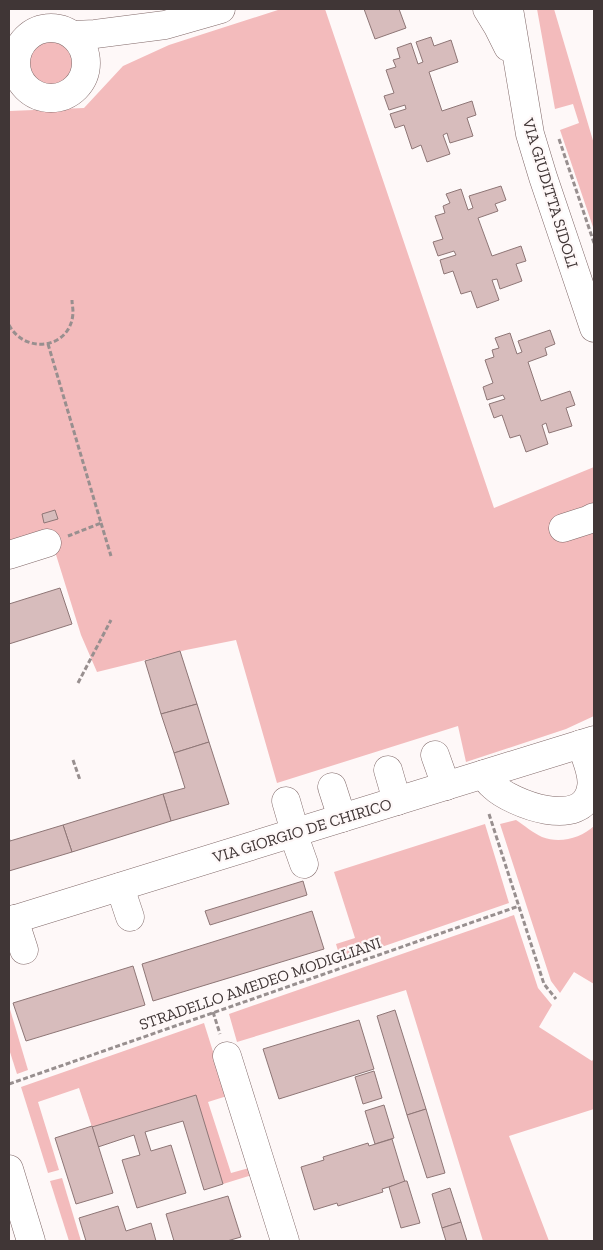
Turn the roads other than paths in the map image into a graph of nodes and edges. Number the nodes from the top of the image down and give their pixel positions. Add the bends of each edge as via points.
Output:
1 (221, 9) edge
2 (487, 9) edge
3 (509, 9) edge
4 (55, 24) edge
5 (165, 25) junction
6 (11, 55) edge
7 (86, 68) junction
8 (522, 86) junction
9 (9, 95) edge
10 (36, 95) junction
11 (594, 328) edge
12 (47, 543) road end
13 (9, 555) edge
14 (588, 742) edge
15 (435, 755) dead end
16 (388, 770) dead end
17 (484, 774) junction
18 (446, 786) junction
19 (332, 787) dead end
20 (286, 801) dead end
21 (397, 801) junction
22 (342, 818) junction
23 (294, 833) junction
24 (304, 864) dead end
25 (120, 886) junction
26 (130, 918) dead end
27 (11, 920) edge
28 (24, 950) dead end
29 (227, 1056) dead end
30 (9, 1169) edge
31 (31, 1241) edge
32 (285, 1241) edge

1 - 5 street
2 - 8 street, VIA GIUDITTA SIDOLI via 513,58
3 - 8 street, VIA GIUDITTA SIDOLI
4 - 5 street via 95,34
4 - 6 street via 32,32
4 - 7 street via 79,42 84,50
5 - 7 street via 108,51
6 - 10 street via 21,82
7 - 10 street via 83,79 68,94 57,98
8 - 11 street, VIA GIUDITTA SIDOLI via 533,145
9 - 10 street
12 - 13 street
14 - 17 street, VIA GIORGIO DE CHIRICO
14 - 17 street via 591,789 586,800 572,809 551,812 522,803 496,789
15 - 18 street
16 - 21 street
17 - 18 street, VIA GIORGIO DE CHIRICO
18 - 21 street, VIA GIORGIO DE CHIRICO
19 - 22 street
20 - 23 street
21 - 22 street, VIA GIORGIO DE CHIRICO
22 - 23 street, VIA GIORGIO DE CHIRICO
23 - 24 street
23 - 25 street, VIA GIORGIO DE CHIRICO
25 - 26 street
25 - 27 street, VIA GIORGIO DE CHIRICO
27 - 28 street
29 - 32 street
30 - 31 street

